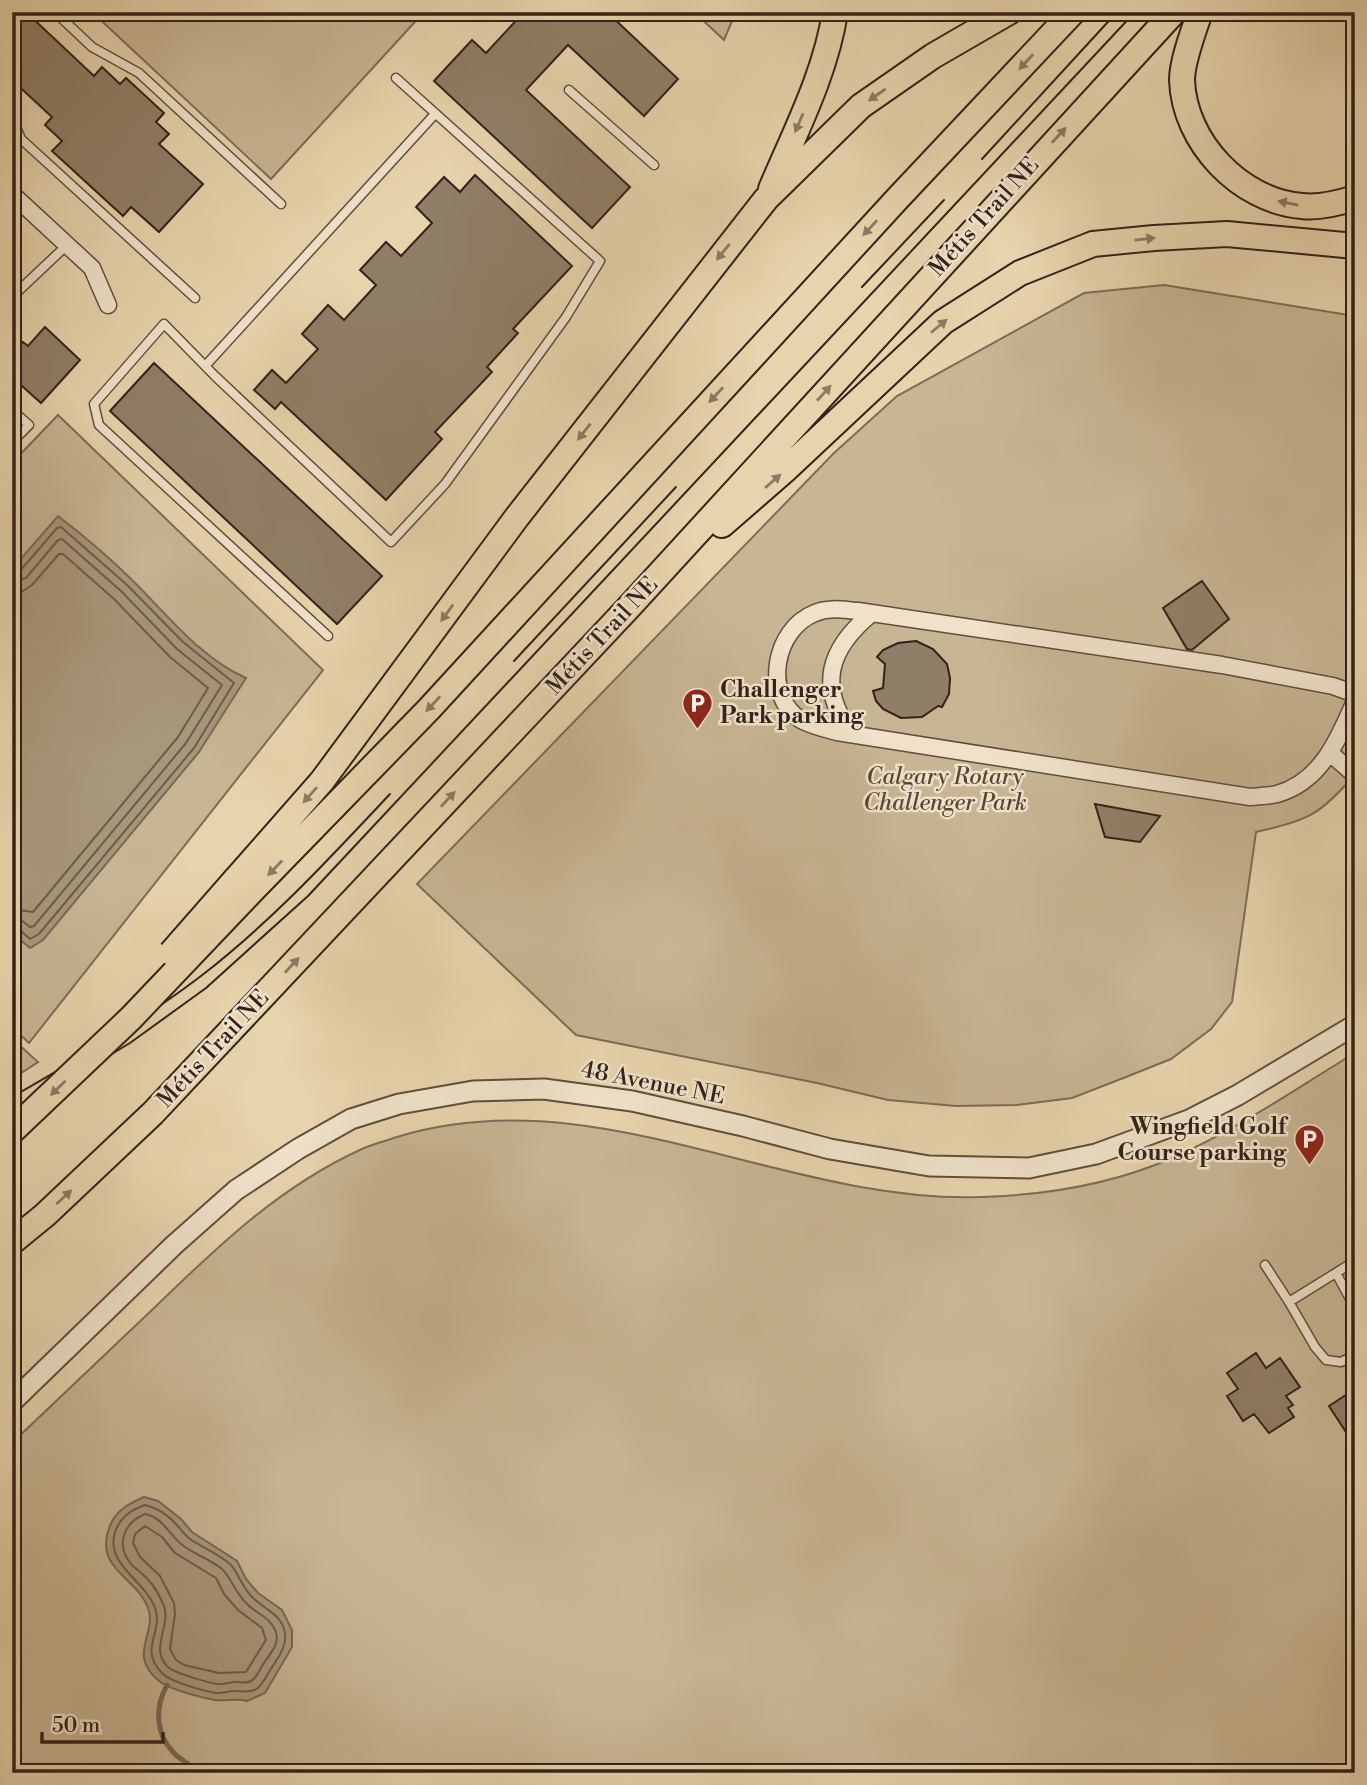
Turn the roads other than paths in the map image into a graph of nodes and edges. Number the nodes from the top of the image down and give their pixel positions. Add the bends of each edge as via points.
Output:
1 (55, 12) edge
2 (835, 12) edge
3 (1009, 12) edge
4 (1073, 12) edge
5 (1174, 12) edge
6 (1200, 12) edge
7 (396, 78) dead end
8 (569, 90) dead end
9 (435, 114) junction
10 (12, 118) edge
11 (21, 139) junction
12 (12, 148) edge
13 (654, 165) dead end
14 (12, 194) edge
15 (1355, 198) edge
16 (766, 199) junction
17 (281, 204) dead end
18 (67, 245) junction
19 (1355, 246) edge
20 (12, 297) edge
21 (195, 298) dead end
22 (108, 305) dead end
23 (206, 365) junction
24 (12, 410) edge
25 (12, 442) edge
26 (629, 607) junction
27 (872, 614) junction
28 (328, 636) dead end
29 (1355, 694) edge
30 (1355, 701) edge
31 (852, 734) junction
32 (1330, 753) junction
33 (1355, 775) edge
34 (242, 887) junction
35 (1355, 1025) edge
36 (12, 1131) edge
37 (12, 1242) edge
38 (1355, 1261) edge
39 (1265, 1265) dead end
40 (1336, 1273) junction
41 (1289, 1302) junction
42 (1355, 1308) edge
43 (1355, 1355) edge
44 (12, 1402) edge

1 - 17 lane via 92,47 139,73
2 -> 16 main road via 809,101
3 -> 16 main road via 933,56 861,106
4 -> 34 main road via 429,709
26 -> 5 main road, Métis Trail NE
15 -> 6 main road via 1303,206 1272,200 1236,179 1207,151 1190,116 1182,79
7 - 9 lane
8 - 13 lane
9 - 23 lane
9 - 23 lane via 600,261 566,317 445,484 391,542
10 - 11 lane
11 - 12 lane
11 - 21 lane
14 - 18 street
16 -> 34 main road via 517,517
18 - 20 lane
18 - 22 street via 92,268
26 -> 19 main road via 943,322 1020,272 1093,244 1154,238 1227,234
23 - 28 lane via 164,324 94,404 99,425
24 - 25 lane via 29,425
37 -> 26 main road, Métis Trail NE via 153,1113
27 - 29 street via 1222,665 1333,685
27 - 31 street via 839,649 833,673 831,696
27 - 31 street via 815,613 786,639 777,667 783,700 801,720
30 - 32 street
31 - 32 street via 1250,797 1297,786
32 - 33 street
34 -> 36 main road, bridge via 103,1045
35 - 44 street, 48 Avenue NE via 1189,1120 1096,1154 1029,1168 929,1166 830,1149 632,1101 544,1089 473,1091 399,1104 351,1119 236,1190
38 - 40 lane
39 - 41 lane
40 - 41 lane
40 - 42 lane
41 - 43 lane via 1326,1360 1341,1362

